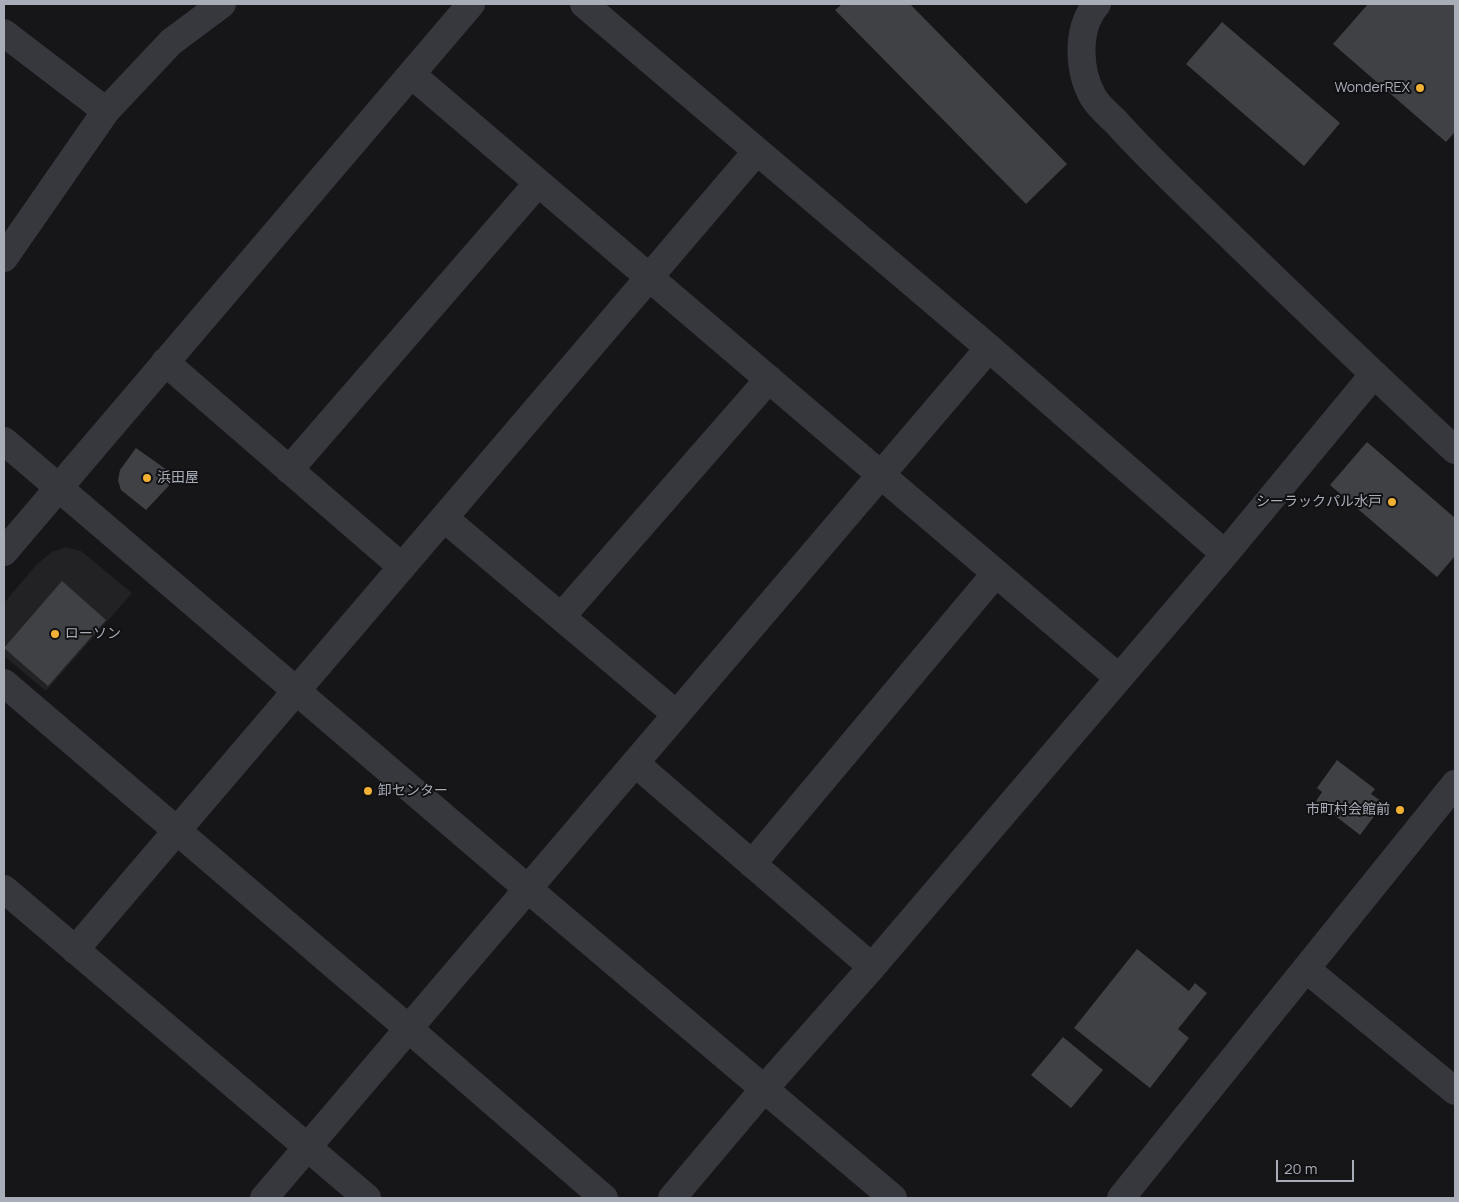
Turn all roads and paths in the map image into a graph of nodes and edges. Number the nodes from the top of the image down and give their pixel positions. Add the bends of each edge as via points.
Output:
1 (222, 4) edge
2 (471, 4) edge
3 (584, 4) edge
4 (1098, 4) edge
5 (4, 33) edge
6 (412, 75) junction
7 (106, 111) junction
8 (757, 151) junction
9 (538, 183) junction
10 (4, 258) edge
11 (650, 278) junction
12 (989, 348) junction
13 (165, 362) junction
14 (1374, 374) junction
15 (769, 379) junction
16 (4, 441) edge
17 (1455, 450) edge
18 (289, 470) junction
19 (881, 475) junction
20 (60, 488) junction
21 (444, 518) junction
22 (4, 552) edge
23 (1225, 554) junction
24 (402, 567) junction
25 (996, 573) junction
26 (561, 617) junction
27 (1119, 678) junction
28 (4, 683) edge
29 (296, 690) junction
30 (676, 714) junction
31 (635, 762) junction
32 (1455, 784) edge
33 (176, 831) junction
34 (752, 864) junction
35 (4, 889) edge
36 (528, 889) junction
37 (75, 950) junction
38 (872, 967) junction
39 (1306, 969) junction
40 (409, 1029) junction
41 (764, 1089) junction
42 (1455, 1090) edge
43 (307, 1148) junction
44 (264, 1198) edge
45 (367, 1198) edge
46 (604, 1198) edge
47 (672, 1198) edge
48 (893, 1198) edge
49 (1121, 1198) edge

1 - 7 street via 171,42
2 - 6 street
3 - 8 street
4 - 14 street via 1083,32 1082,55 1084,75 1094,98 1142,151
5 - 7 street
6 - 9 street
6 - 13 street
7 - 10 street
8 - 11 street
8 - 12 street
9 - 11 street
9 - 18 street
11 - 15 street
11 - 21 street
12 - 19 street
12 - 23 street
13 - 18 street
13 - 20 street
14 - 17 street
14 - 23 street
15 - 19 street
15 - 26 street
16 - 20 street
18 - 24 street
19 - 25 street
19 - 30 street
20 - 22 street
20 - 29 street
21 - 24 street
21 - 26 street
23 - 27 street
24 - 29 street
25 - 27 street
25 - 34 street
26 - 30 street
27 - 38 street
28 - 33 street
29 - 33 street
29 - 36 street
30 - 31 street
31 - 34 street
31 - 36 street
32 - 39 street
33 - 37 street
33 - 40 street
34 - 38 street
35 - 37 street
36 - 40 street
36 - 41 street
37 - 43 street
38 - 41 street
39 - 42 street
39 - 49 street
40 - 43 street
40 - 46 street
41 - 47 street
41 - 48 street
43 - 44 street
43 - 45 street

